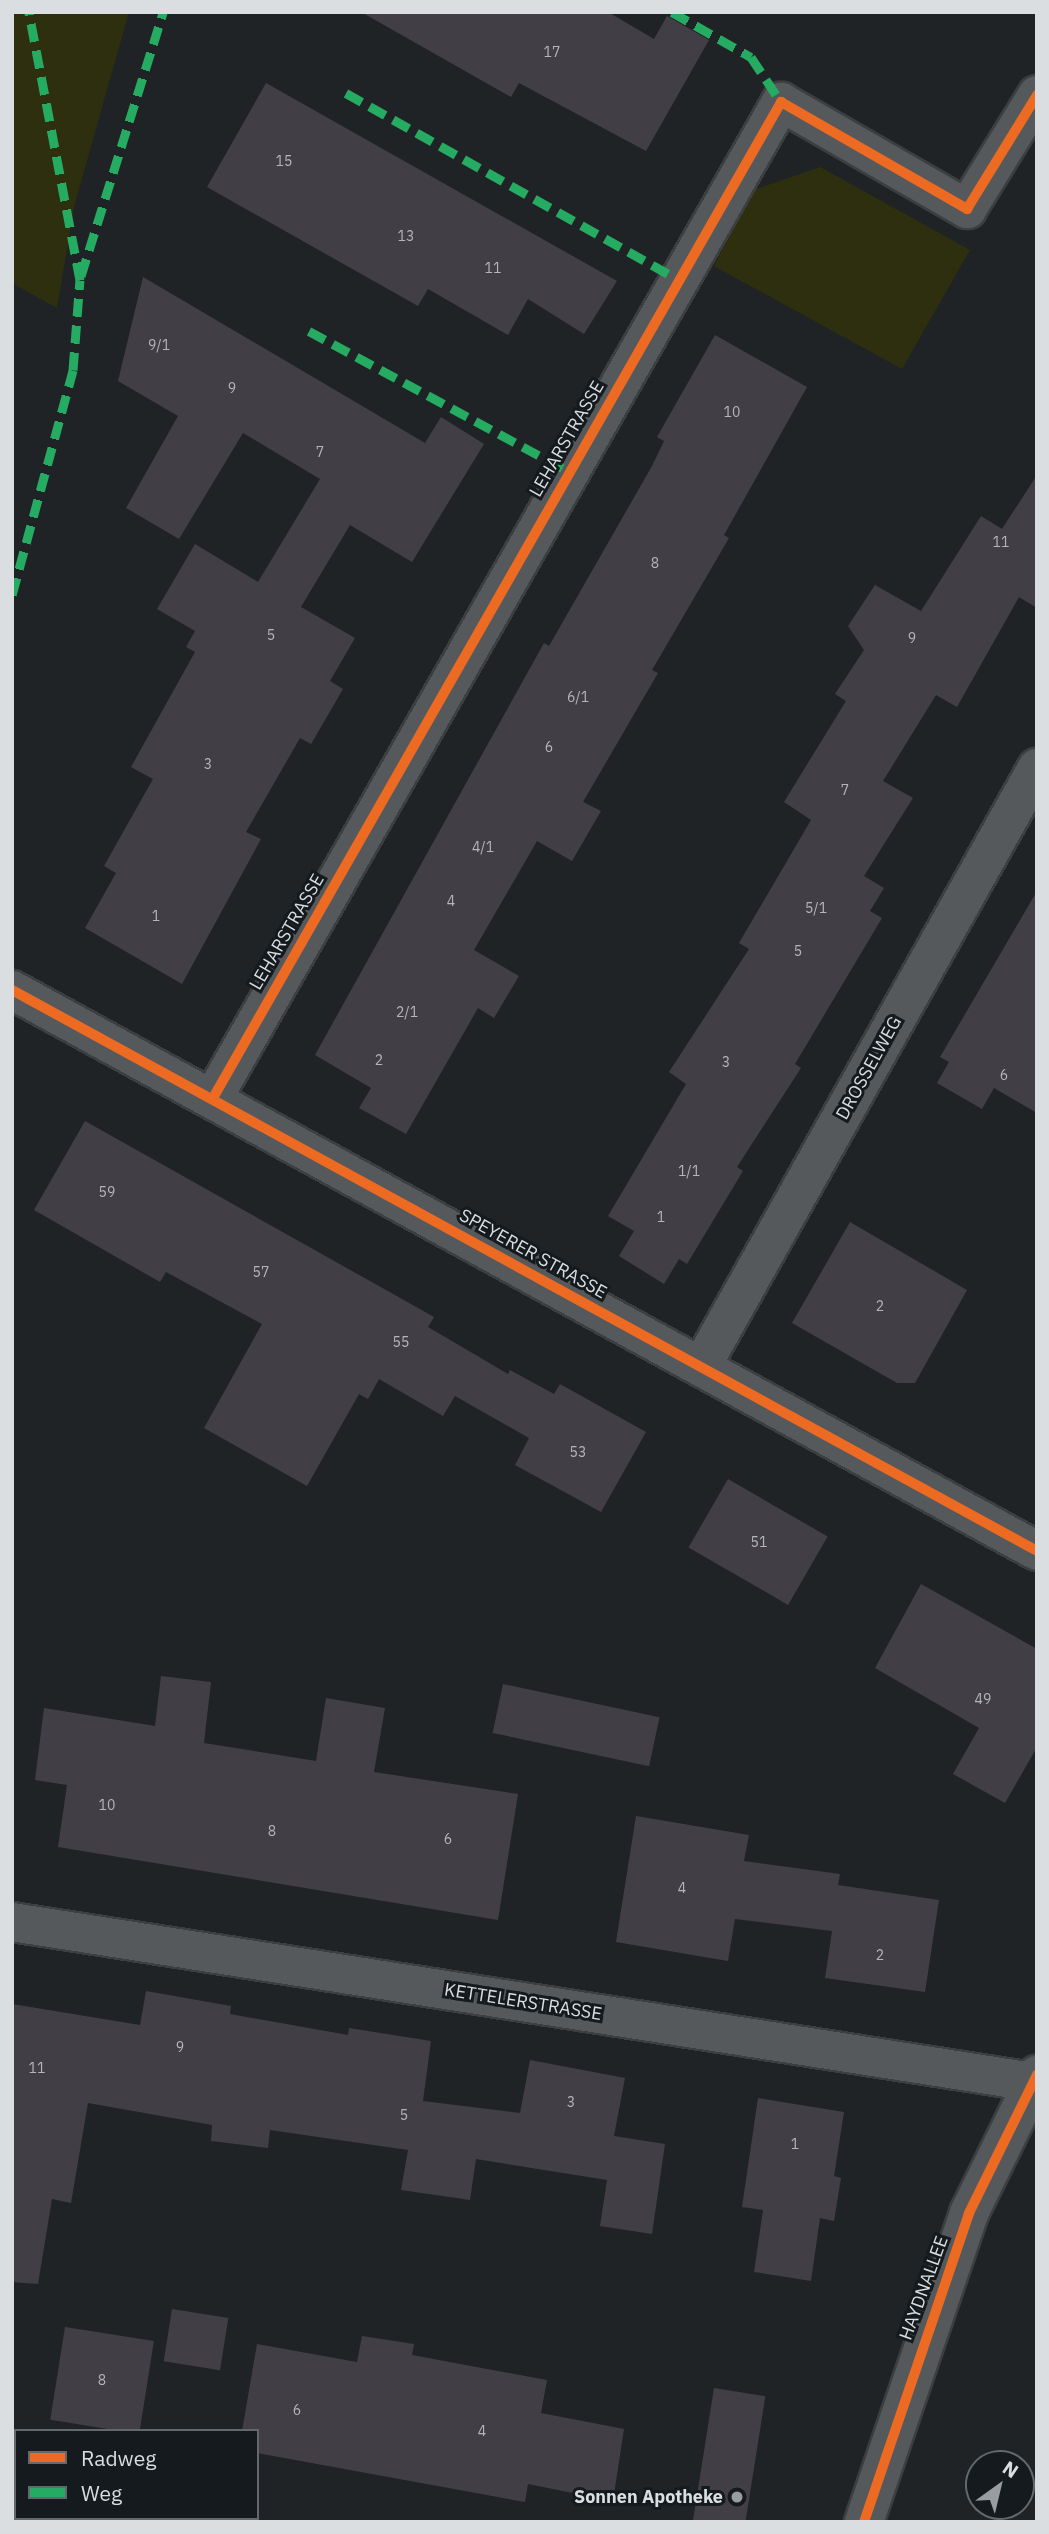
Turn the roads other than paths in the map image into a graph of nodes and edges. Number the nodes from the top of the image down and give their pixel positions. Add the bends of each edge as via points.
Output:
1 (1037, 95) edge
2 (1037, 768) edge
3 (12, 990) edge
4 (213, 1098) junction
5 (701, 1367) junction
6 (1037, 1551) edge
7 (12, 1922) edge
8 (1035, 2078) edge
9 (864, 2522) edge

1 - 4 street, LEHARSTRASSE via 967,209 781,102
2 - 5 street, DROSSELWEG
3 - 4 street, SPEYERER STRASSE
4 - 5 street, SPEYERER STRASSE
5 - 6 street, SPEYERER STRASSE
7 - 8 street, KETTELERSTRASSE
8 - 9 street, HAYDNALLEE via 969,2213

